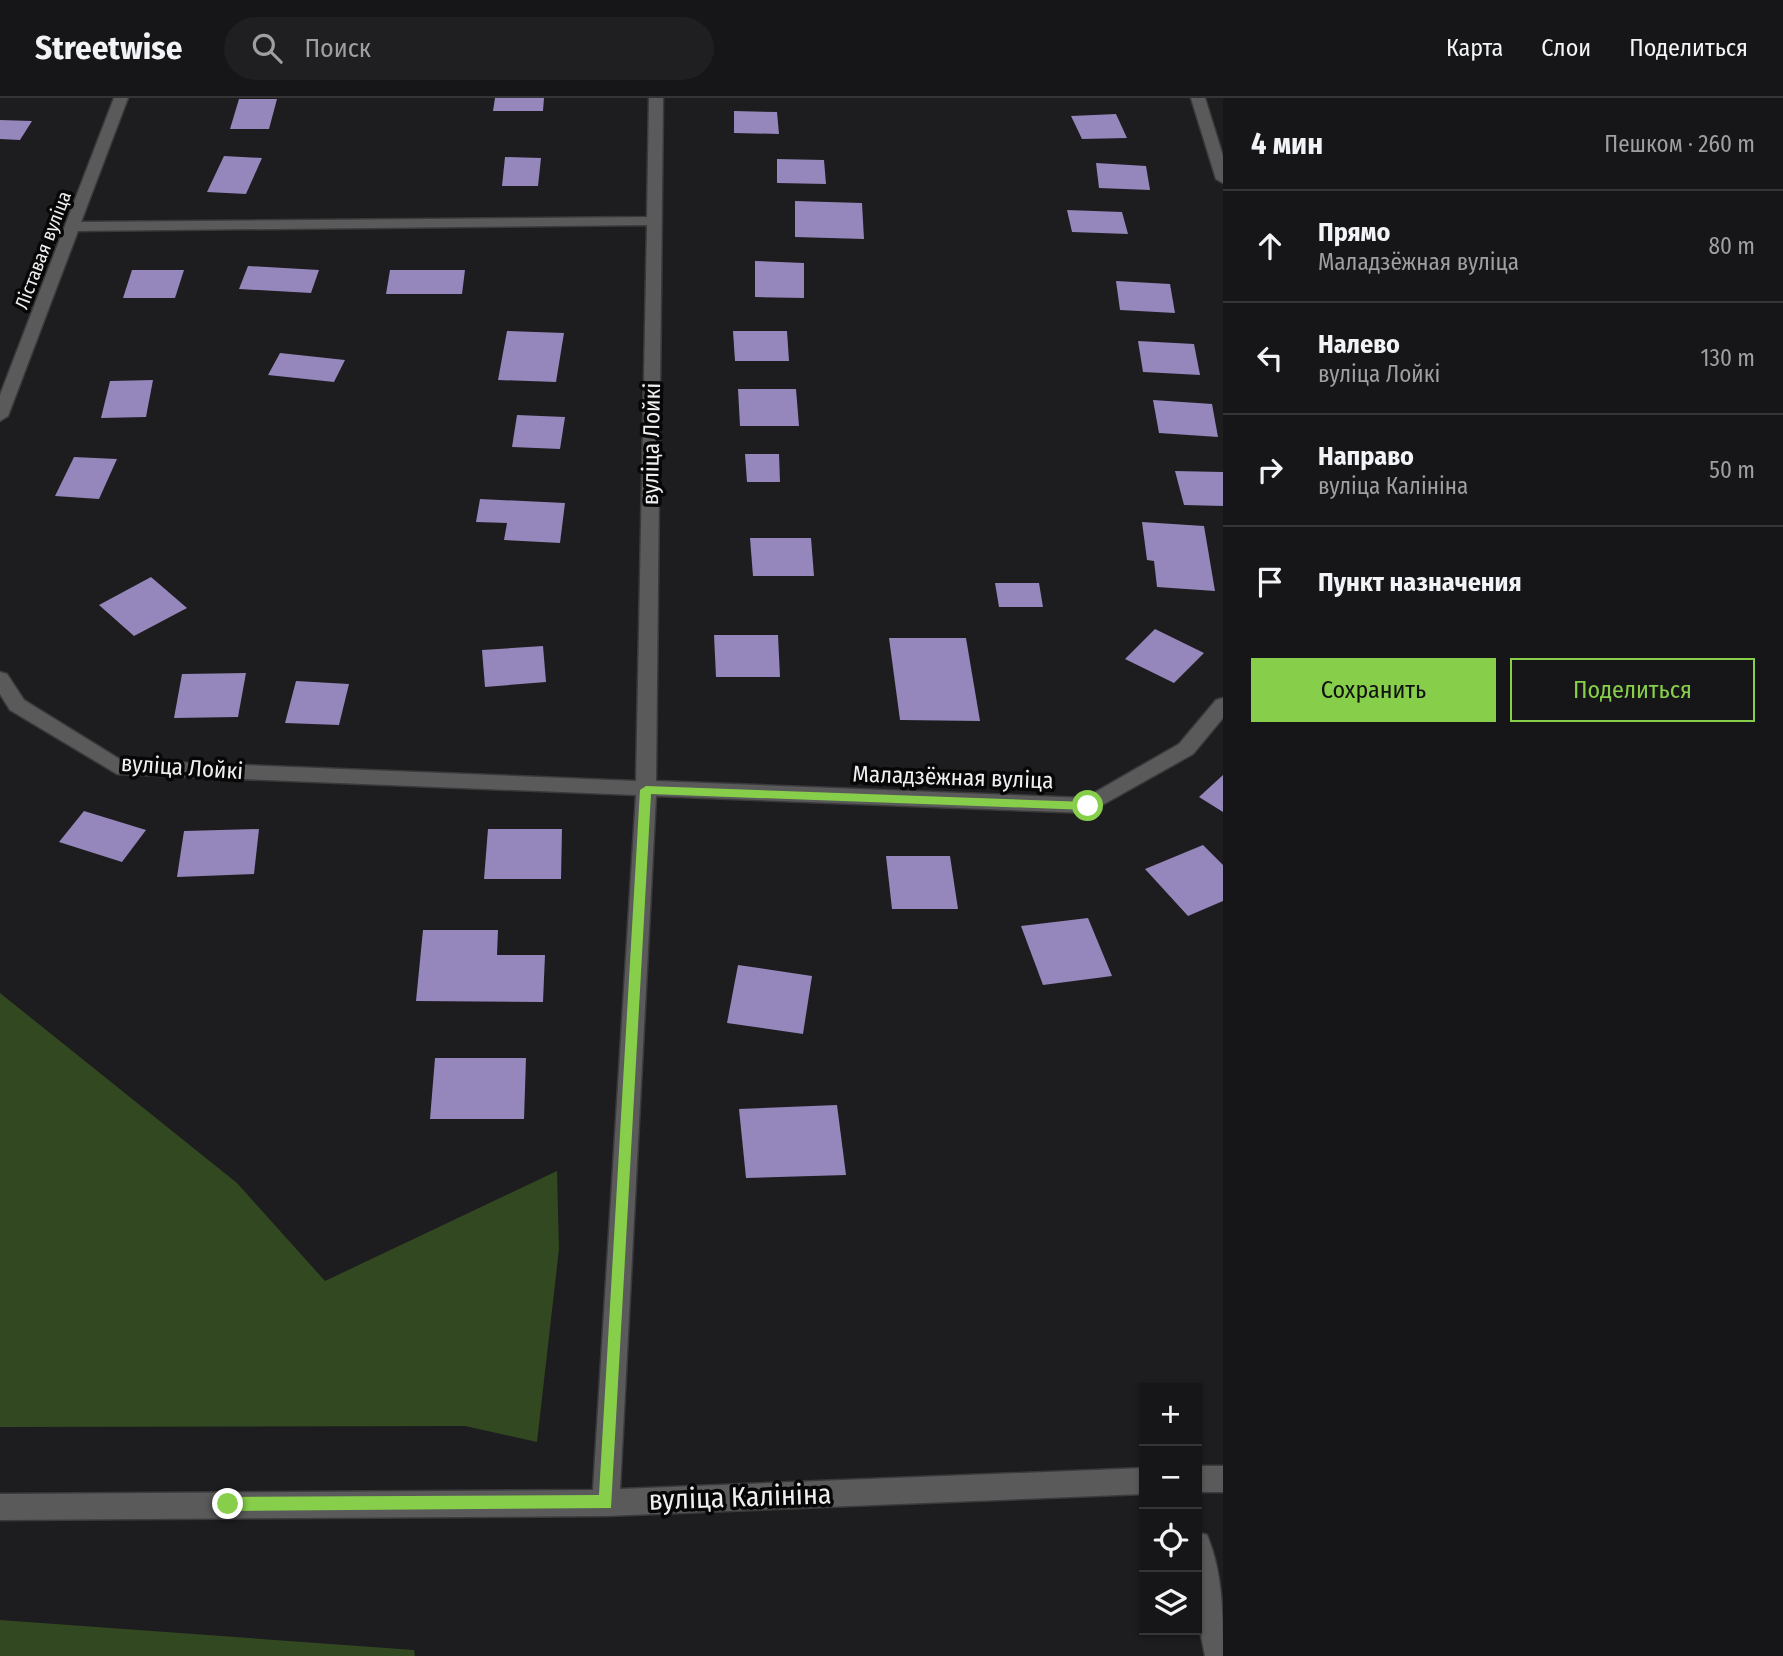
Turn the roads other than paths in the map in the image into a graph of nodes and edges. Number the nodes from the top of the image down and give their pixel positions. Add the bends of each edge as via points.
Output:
1 (121, 98) edge
2 (656, 98) edge
3 (1198, 98) edge
4 (1223, 179) edge
5 (654, 220) junction
6 (72, 227) junction
7 (0, 416) edge
8 (0, 679) edge
9 (1223, 705) edge
10 (646, 790) junction
11 (1202, 1479) edge
12 (1223, 1479) edge
13 (1139, 1481) edge
14 (606, 1503) junction
15 (0, 1507) edge
16 (1202, 1570) edge
17 (1219, 1656) edge

1 - 6 street, Ліставая вуліца
2 - 5 street, вуліца Лойкі
3 - 4 street
5 - 6 street
5 - 10 street, вуліца Лойкі
6 - 7 street, Ліставая вуліца
8 - 10 street, вуліца Лойкі via 17,705 117,767
9 - 10 street, Маладзёжная вуліца via 1186,749 1088,806
10 - 14 street, вуліца Лойкі
11 - 12 street
13 - 14 street, вуліца Калініна
14 - 15 street, вуліца Калініна
16 - 17 street

